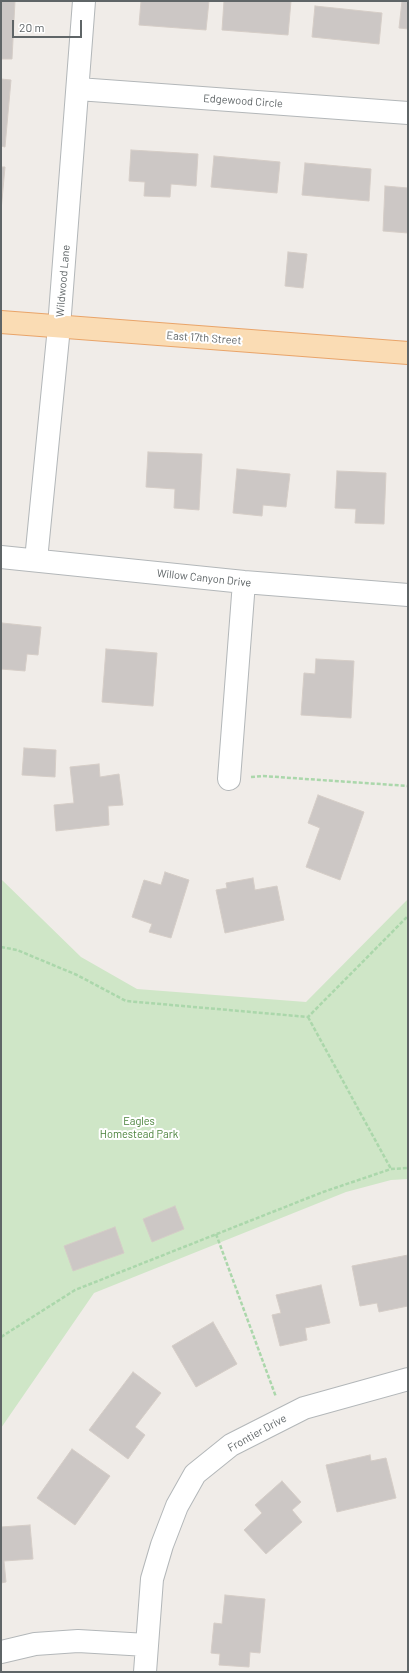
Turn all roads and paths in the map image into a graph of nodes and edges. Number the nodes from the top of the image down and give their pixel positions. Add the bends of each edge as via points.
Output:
1 (84, 1) edge
2 (78, 89) junction
3 (408, 112) edge
4 (1, 322) edge
5 (59, 327) junction
6 (408, 353) edge
7 (1, 557) edge
8 (36, 560) junction
9 (244, 582) junction
10 (408, 595) edge
11 (229, 779) joint
12 (408, 786) edge
13 (408, 916) edge
14 (1, 947) edge
15 (308, 1017) junction
16 (408, 1168) edge
17 (391, 1169) junction
18 (216, 1234) junction
19 (1, 1336) edge
20 (408, 1379) edge
21 (284, 1418) junction
22 (147, 1645) junction
23 (1, 1652) edge
24 (145, 1672) edge

1 - 2 street, Wildwood Lane
2 - 3 street, Edgewood Circle
2 - 5 street, Wildwood Lane
4 - 5 main road, East 17th Street
5 - 6 main road, East 17th Street
5 - 8 street, Wildwood Lane
7 - 8 street, Willow Canyon Drive
8 - 9 street, Willow Canyon Drive
9 - 10 street, Willow Canyon Drive
9 - 11 street
11 - 12 path via 263,776
13 - 15 path
14 - 15 path via 17,950 70,972 126,1001
15 - 17 path
16 - 17 path
17 - 18 path via 323,1192
18 - 19 path via 75,1290
18 - 21 path
20 - 21 street, Frontier Drive via 304,1408
21 - 22 street, Frontier Drive via 231,1445 195,1474 177,1506 152,1579
22 - 23 street via 78,1641 35,1644
22 - 24 street, Frontier Drive

